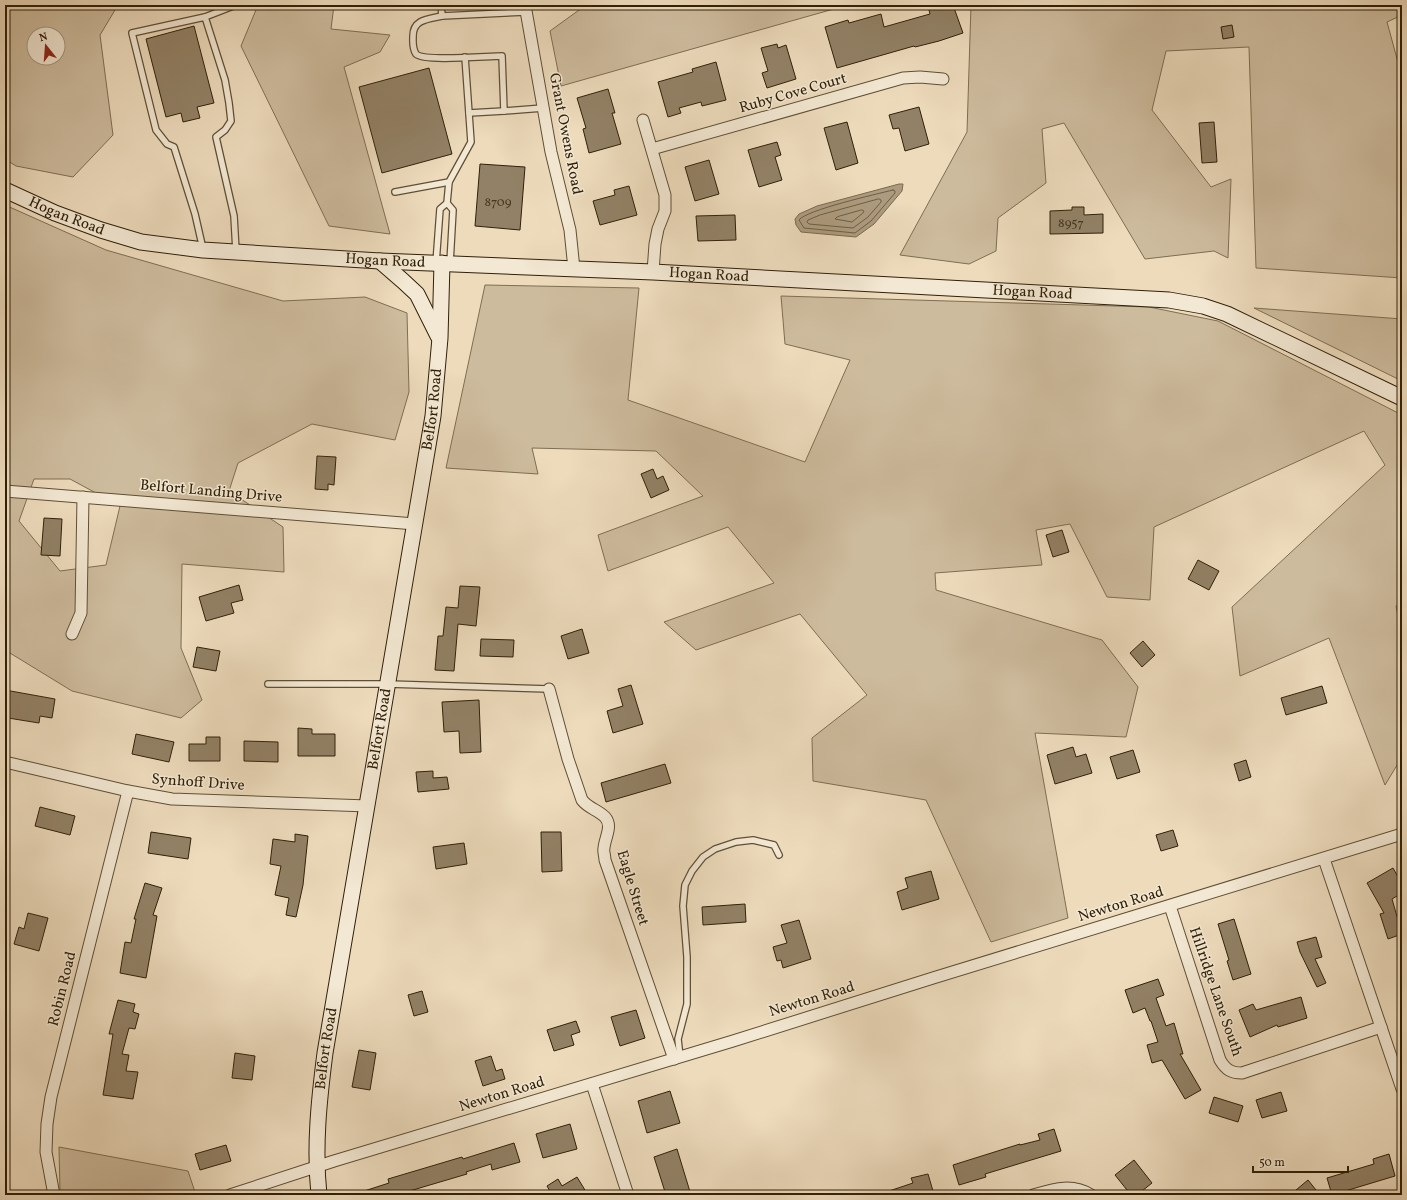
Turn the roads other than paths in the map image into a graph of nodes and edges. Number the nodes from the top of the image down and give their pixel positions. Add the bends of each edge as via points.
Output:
1 (236, 5) edge
2 (441, 5) edge
3 (526, 9) edge
4 (442, 16) junction
5 (205, 17) junction
6 (465, 57) junction
7 (943, 79) dead end
8 (543, 108) junction
9 (504, 111) junction
10 (469, 113) junction
11 (643, 120) dead end
12 (652, 149) junction
13 (449, 182) junction
14 (5, 190) edge
15 (395, 192) dead end
16 (447, 203) junction
17 (204, 250) junction
18 (236, 251) junction
19 (380, 261) junction
20 (443, 263) junction
21 (574, 269) junction
22 (653, 272) junction
23 (440, 338) junction
24 (1402, 398) edge
25 (5, 491) edge
26 (83, 497) junction
27 (415, 524) junction
28 (72, 634) dead end
29 (268, 684) dead end
30 (388, 684) junction
31 (549, 689) joint
32 (5, 762) edge
33 (128, 791) junction
34 (368, 806) junction
35 (1402, 834) edge
36 (779, 855) dead end
37 (1324, 859) junction
38 (1170, 906) junction
39 (1381, 1027) junction
40 (677, 1058) junction
41 (592, 1084) junction
42 (1402, 1088) edge
43 (317, 1167) junction
44 (54, 1195) edge
45 (230, 1195) edge
46 (319, 1195) edge
47 (628, 1195) edge
48 (1033, 1195) edge
49 (1091, 1195) edge

1 - 5 lane
2 - 4 lane
3 - 4 lane
3 - 8 street, Grant Owens Road
4 - 6 lane via 418,23 413,28 413,48 423,58
5 - 17 lane via 132,33 156,130 174,147
5 - 18 lane via 225,80 229,103 231,121 216,137 234,216
6 - 9 lane via 502,56
6 - 10 lane
7 - 12 street, Ruby Cove Court via 903,78
8 - 9 lane
8 - 21 street, Grant Owens Road via 570,230
9 - 10 lane
10 - 13 lane via 471,142
11 - 12 street
12 - 22 street via 666,195 665,212 655,244
13 - 15 lane
13 - 16 lane
14 - 17 main road, Hogan Road via 101,230 141,242
16 - 20 lane via 453,210
16 - 20 lane via 440,209
17 - 18 main road, Hogan Road
18 - 19 main road, Hogan Road
19 - 20 main road, Hogan Road
19 - 23 main road via 416,294
20 - 21 main road, Hogan Road
20 - 23 main road, Belfort Road
21 - 22 main road, Hogan Road
22 - 24 main road, Hogan Road via 1169,300 1203,306 1227,314
23 - 27 main road, Belfort Road via 433,416
25 - 26 street, Belfort Landing Drive
26 - 27 street, Belfort Landing Drive
26 - 28 street via 81,613
27 - 30 main road, Belfort Road
29 - 30 lane
30 - 31 lane
30 - 34 main road, Belfort Road
31 - 40 street, Eagle Street via 582,800 605,817 608,824 605,860
32 - 33 street, Synhoff Drive
33 - 34 street, Synhoff Drive via 172,799
33 - 44 street, Robin Road via 51,1097 46,1152
34 - 43 main road, Belfort Road via 325,1053 316,1143
35 - 37 street, Newton Road
36 - 40 lane via 774,845 753,840 736,842 715,849 703,857 692,871 685,885 683,906 687,1004 678,1039
37 - 38 street, Newton Road
37 - 39 street
38 - 39 street, Hillridge Lane South via 1220,1060 1228,1071 1242,1073
38 - 40 street, Newton Road
39 - 42 street
40 - 41 street, Newton Road
41 - 43 street, Newton Road
41 - 47 street
43 - 45 street, Newton Road
43 - 46 main road, Belfort Road
48 - 49 street via 1064,1187 1075,1188

